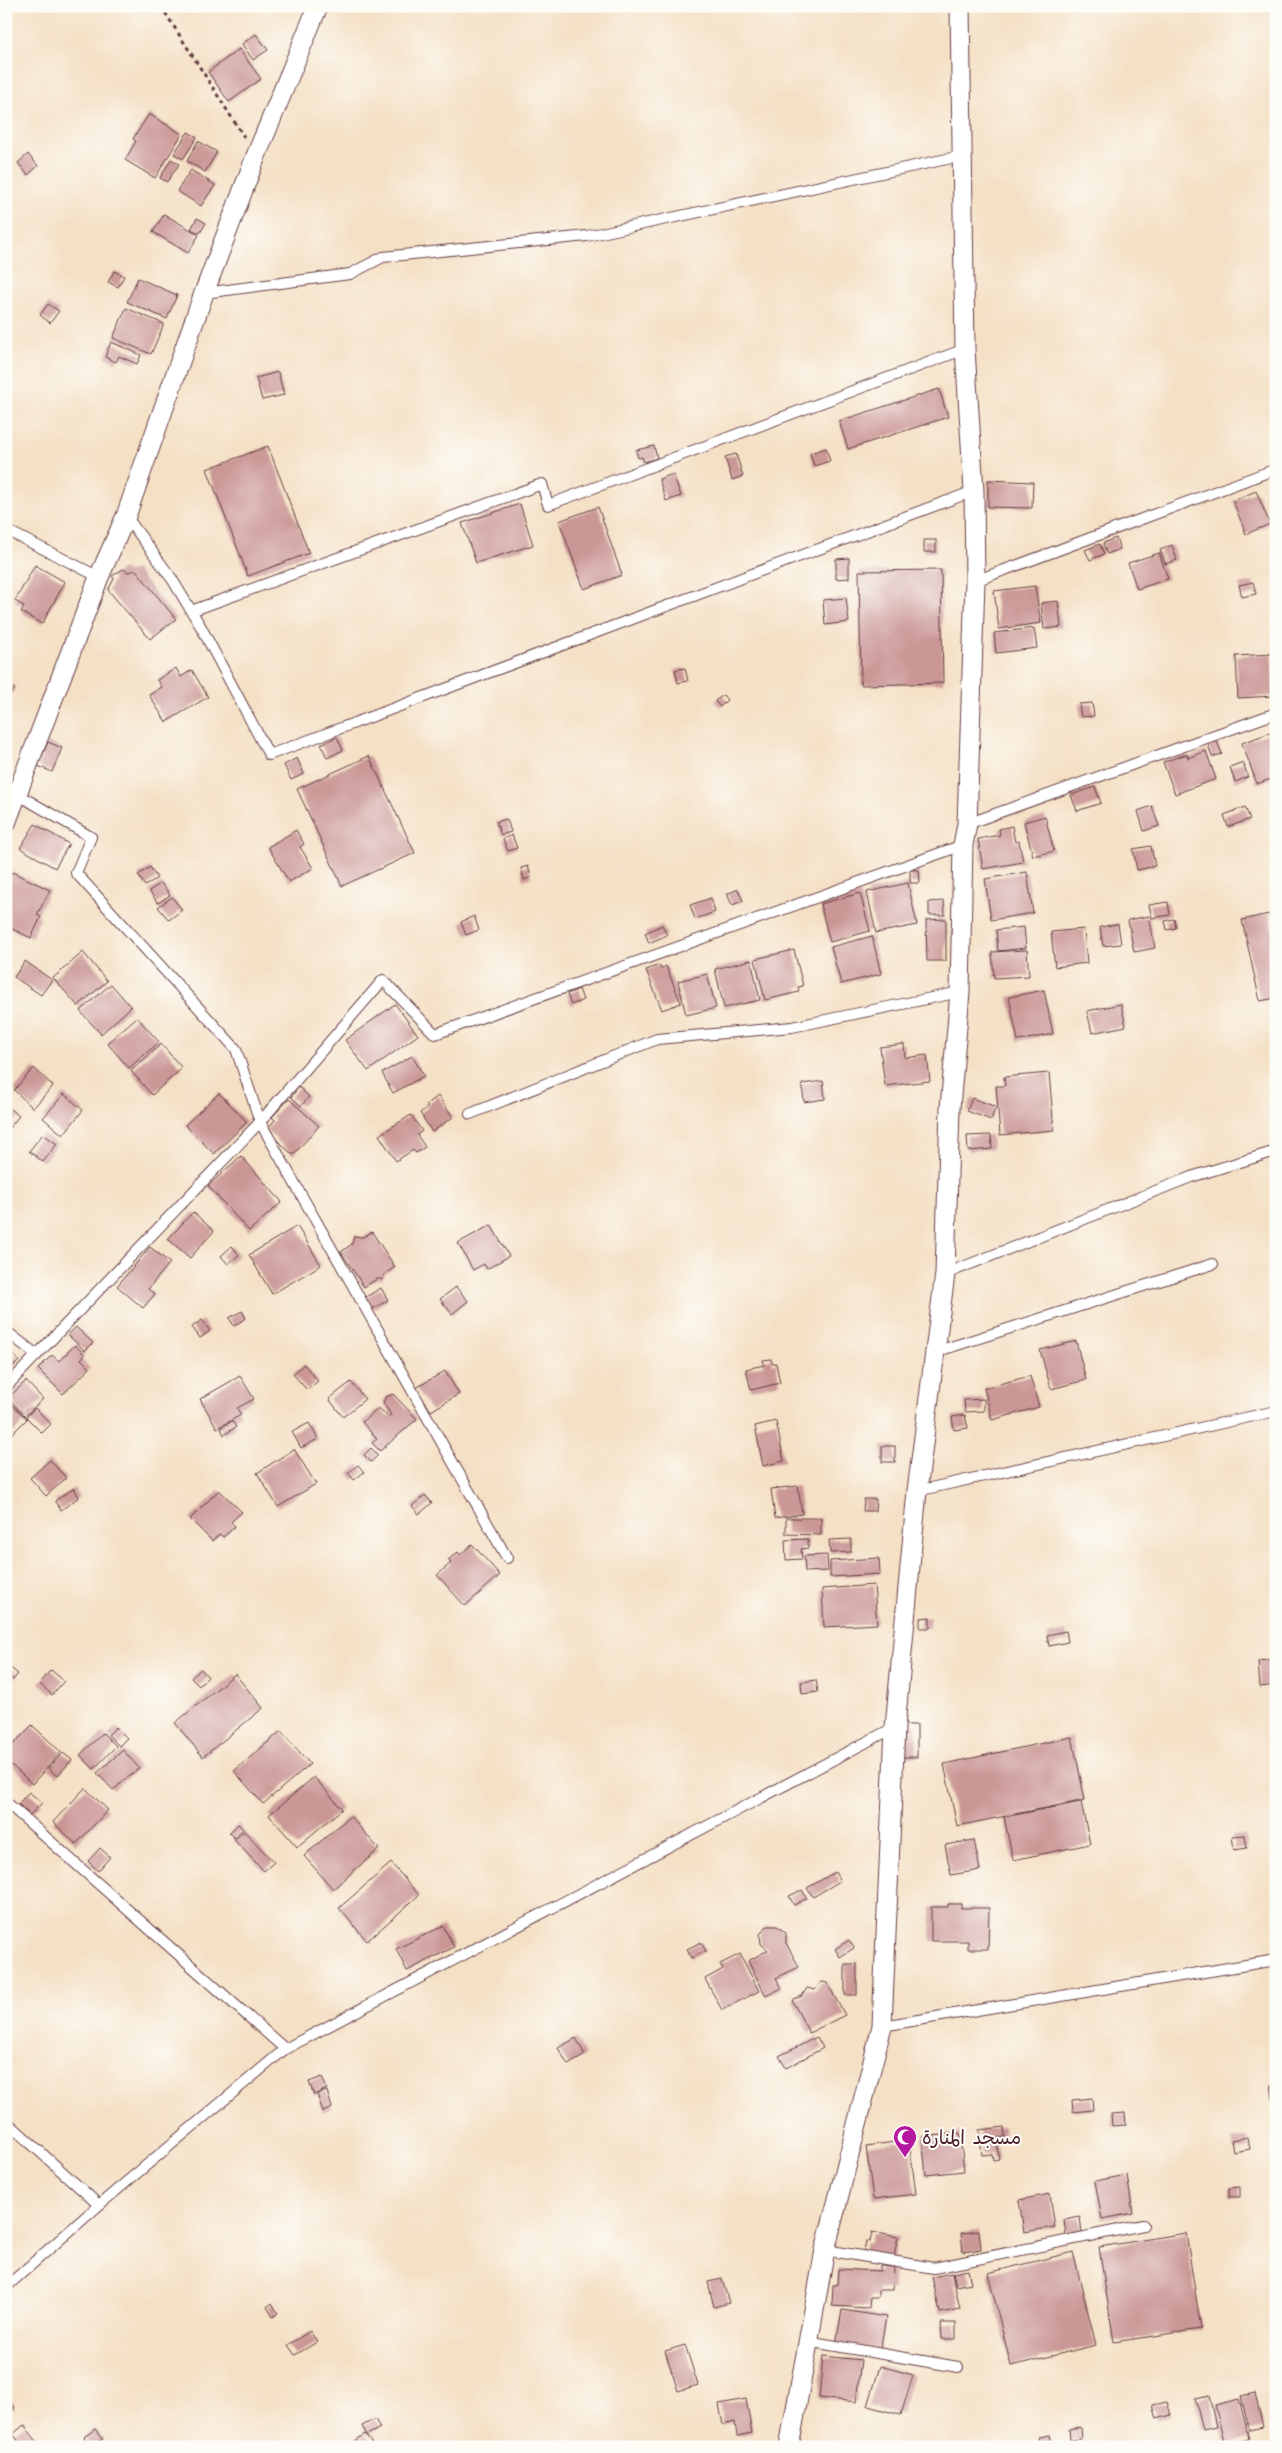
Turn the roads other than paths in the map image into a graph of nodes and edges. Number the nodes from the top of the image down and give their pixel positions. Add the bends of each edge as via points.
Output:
1 (318, 6) edge
2 (960, 6) edge
3 (961, 156) junction
4 (204, 293) junction
5 (965, 349) junction
6 (1276, 469) edge
7 (974, 491) junction
8 (126, 516) junction
9 (6, 530) edge
10 (99, 577) junction
11 (975, 581) junction
12 (191, 611) junction
13 (1276, 713) edge
14 (17, 794) junction
15 (6, 823) edge
16 (966, 824) junction
17 (963, 845) junction
18 (960, 992) junction
19 (470, 1114) dead end
20 (260, 1122) junction
21 (1276, 1151) edge
22 (1213, 1264) dead end
23 (945, 1274) junction
24 (6, 1331) edge
25 (935, 1352) junction
26 (37, 1355) junction
27 (6, 1387) edge
28 (1276, 1411) edge
29 (917, 1491) junction
30 (507, 1558) dead end
31 (895, 1727) junction
32 (6, 1802) edge
33 (1276, 1960) edge
34 (882, 2026) junction
35 (285, 2049) junction
36 (6, 2122) edge
37 (99, 2205) junction
38 (1143, 2225) dead end
39 (825, 2250) junction
40 (6, 2287) edge
41 (807, 2341) junction
42 (958, 2367) dead end
43 (789, 2447) edge

1 - 4 street
2 - 3 street
3 - 4 lane via 587,236 383,257 350,274
3 - 5 street
4 - 8 street
5 - 7 street
5 - 12 lane via 548,505 542,484
6 - 11 lane
7 - 11 street
7 - 12 lane via 269,755
8 - 10 street
8 - 12 lane
9 - 10 lane
10 - 14 street
11 - 16 street
13 - 16 lane
14 - 15 street
14 - 20 lane via 90,837 76,873 236,1049
16 - 17 street
17 - 18 street
17 - 20 lane via 435,1034 383,980
18 - 19 lane via 792,1027 658,1040
18 - 23 street via 950,1108
20 - 26 lane
20 - 30 lane
21 - 23 lane via 1191,1177
22 - 25 lane
23 - 25 street
24 - 26 lane
25 - 29 street
26 - 27 lane
28 - 29 lane
29 - 31 street
31 - 34 street
31 - 35 lane
32 - 35 lane
33 - 34 lane
34 - 39 street
35 - 37 lane
36 - 37 lane
37 - 40 lane
38 - 39 lane via 934,2268
39 - 41 street
41 - 42 lane
41 - 43 street

